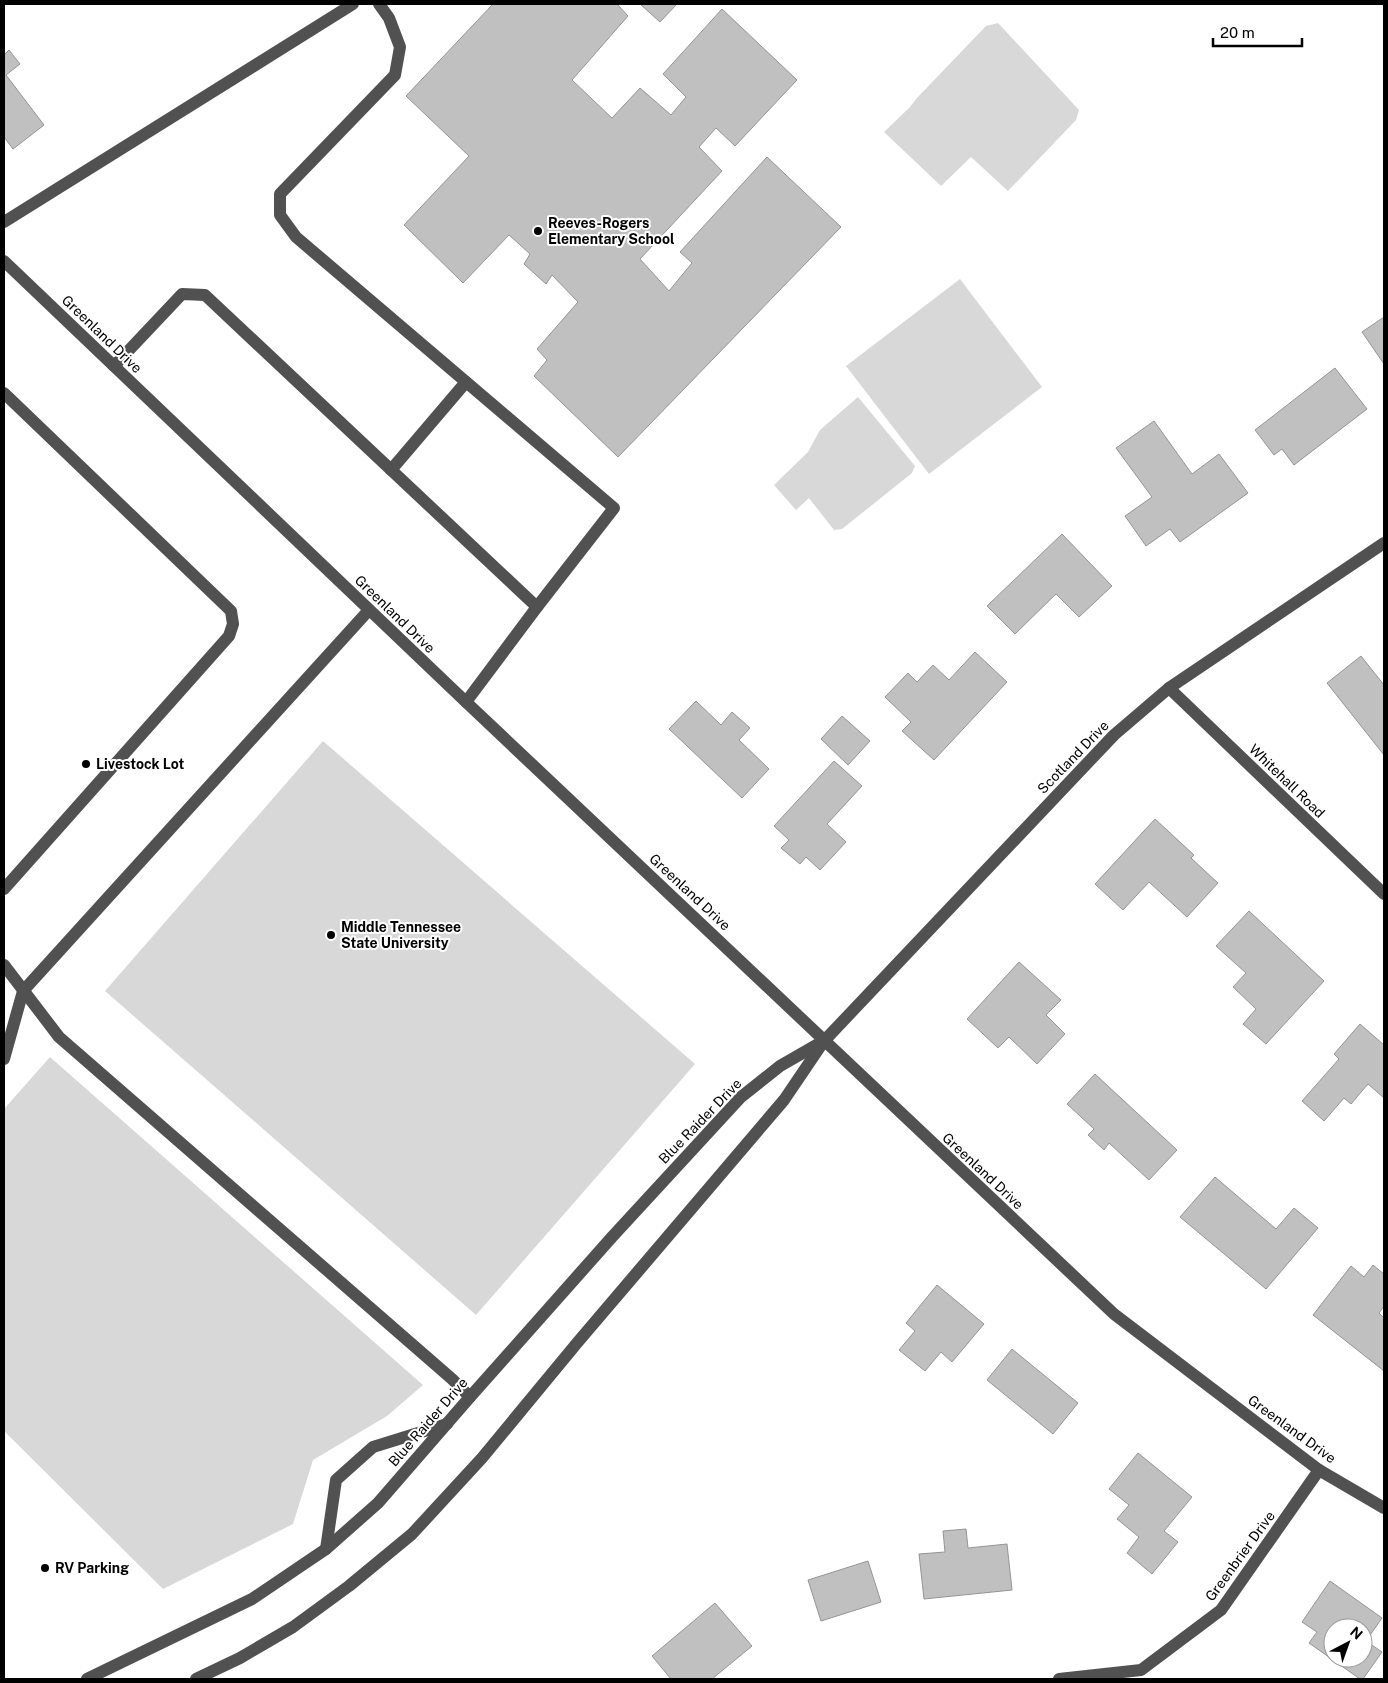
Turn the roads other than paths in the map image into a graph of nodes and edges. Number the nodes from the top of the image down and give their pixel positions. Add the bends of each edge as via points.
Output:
1 (353, 4) edge
2 (380, 4) edge
3 (4, 222) edge
4 (4, 261) edge
5 (114, 366) junction
6 (466, 382) junction
7 (4, 393) edge
8 (390, 470) junction
9 (1384, 543) edge
10 (537, 606) junction
11 (369, 610) junction
12 (1170, 688) junction
13 (466, 702) junction
14 (4, 889) edge
15 (1384, 894) edge
16 (4, 965) edge
17 (23, 992) junction
18 (824, 1041) junction
19 (4, 1059) edge
20 (470, 1396) junction
21 (447, 1424) junction
22 (1319, 1470) junction
23 (1384, 1508) edge
24 (326, 1549) junction
25 (87, 1679) edge
26 (196, 1679) edge
27 (1059, 1679) edge

1 - 3 street
2 - 6 street via 400,48 394,75 280,194 280,216 296,237
4 - 5 street, Greenland Drive
5 - 8 street via 182,294 205,295
5 - 11 street, Greenland Drive
6 - 8 street
6 - 10 street via 614,508
7 - 14 street via 232,611 233,624 228,636
8 - 10 street
9 - 12 street, Scotland Drive
10 - 13 street
11 - 13 street, Greenland Drive
11 - 17 street
12 - 15 street, Whitehall Road
12 - 18 street, Scotland Drive via 1114,734
13 - 18 street, Greenland Drive
16 - 17 street
17 - 19 street
17 - 20 street via 59,1037
18 - 20 street, Blue Raider Drive via 780,1066 741,1097
18 - 22 street, Greenland Drive via 1114,1314
18 - 26 street via 784,1100 482,1458 412,1534 350,1586 293,1627
20 - 21 street, Blue Raider Drive
21 - 24 street, Blue Raider Drive via 378,1503
21 - 24 street via 373,1447 336,1480
22 - 23 street, Greenland Drive
22 - 27 street, Greenbrier Drive via 1221,1610 1141,1670
24 - 25 street, Blue Raider Drive via 252,1599

